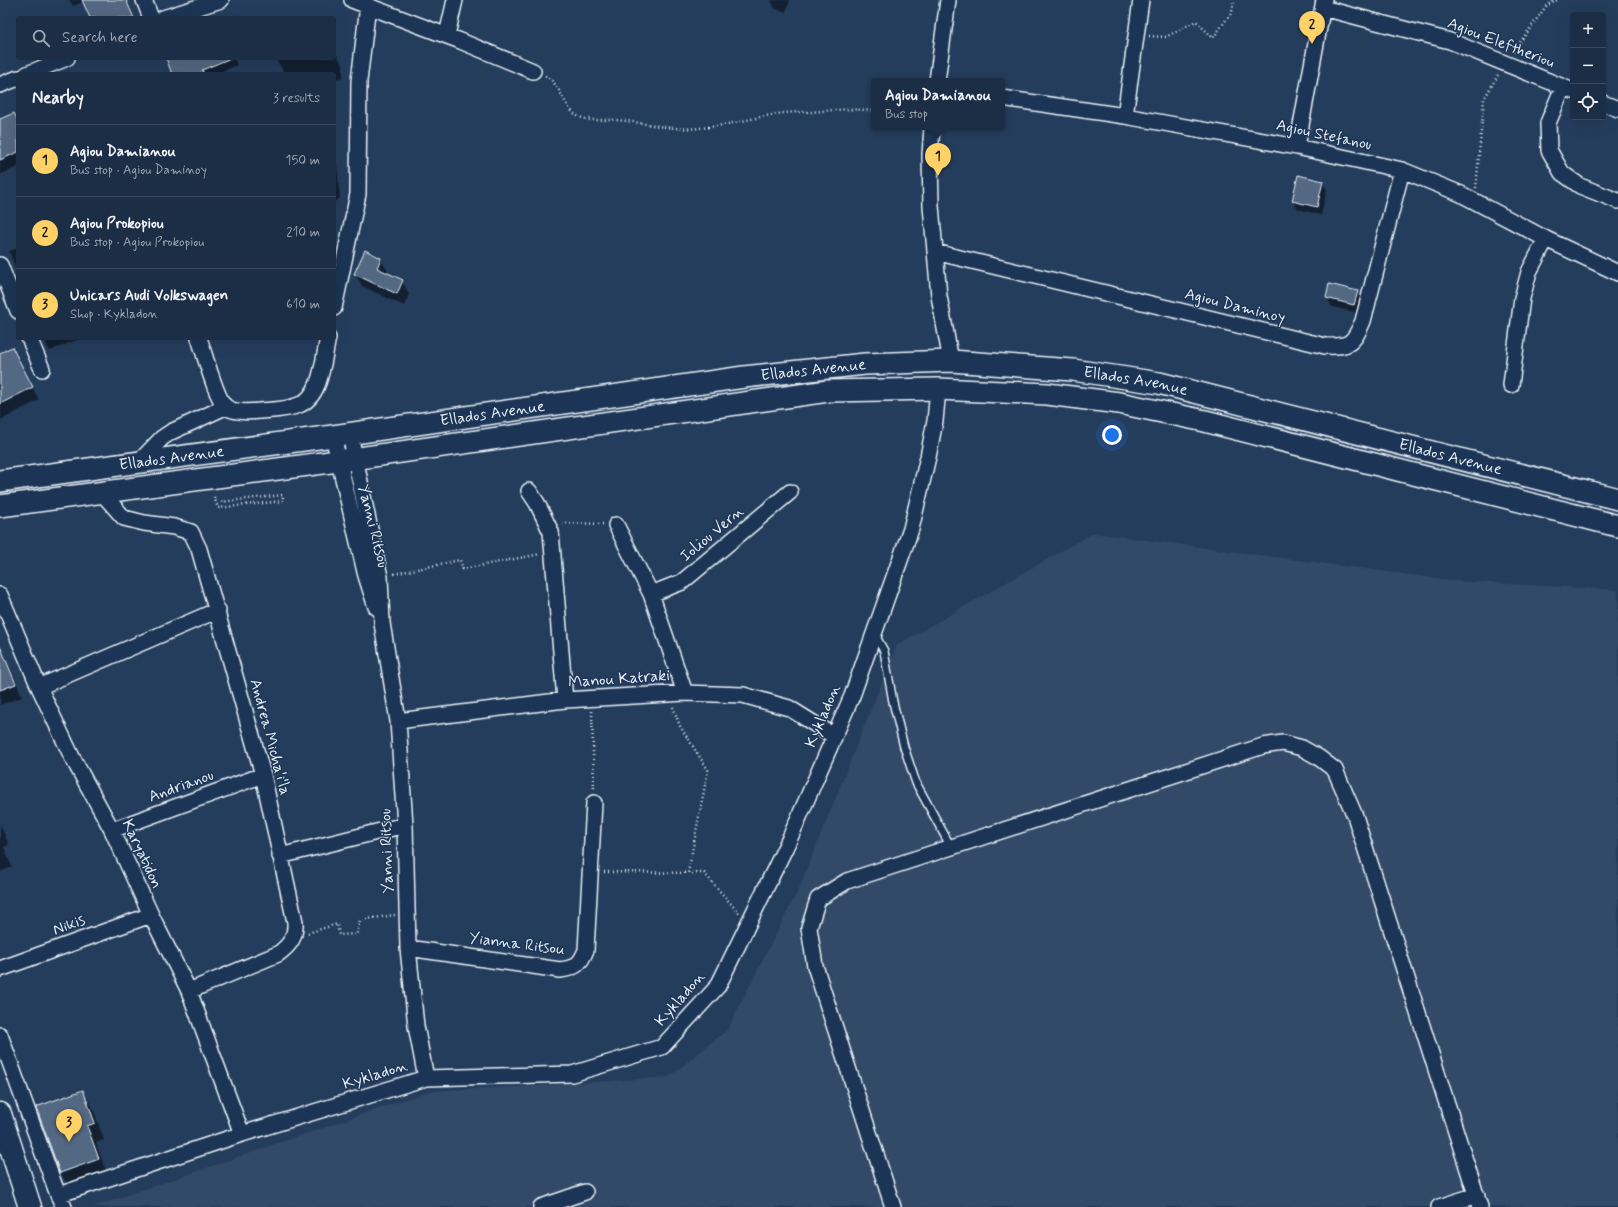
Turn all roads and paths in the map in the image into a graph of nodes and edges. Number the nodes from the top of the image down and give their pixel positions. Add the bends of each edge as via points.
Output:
1 (144, 0) edge
2 (220, 0) edge
3 (352, 0) edge
4 (455, 0) edge
5 (1141, 0) edge
6 (1234, 0) edge
7 (1557, 0) edge
8 (946, 1) edge
9 (1323, 4) edge
10 (368, 5) junction
11 (150, 16) edge
12 (169, 16) edge
13 (446, 35) junction
14 (1136, 35) junction
15 (1505, 64) junction
16 (62, 65) edge
17 (533, 71) joint
18 (35, 72) edge
19 (937, 78) edge
20 (16, 79) edge
21 (0, 85) edge
22 (1568, 89) edge
23 (1005, 98) edge
24 (1606, 104) edge
25 (1618, 109) edge
26 (871, 111) edge
27 (1125, 116) junction
28 (932, 130) edge
29 (1297, 146) junction
30 (1402, 170) junction
31 (1618, 200) edge
32 (1475, 202) junction
33 (1546, 239) junction
34 (935, 252) junction
35 (0, 265) edge
36 (1618, 273) edge
37 (4, 287) edge
38 (336, 298) edge
39 (16, 308) edge
40 (30, 340) edge
41 (200, 340) edge
42 (327, 340) edge
43 (951, 361) junction
44 (42, 369) dead end
45 (1511, 385) dead end
46 (938, 389) junction
47 (225, 407) junction
48 (609, 409) junction
49 (342, 435) junction
50 (347, 460) junction
51 (139, 462) junction
52 (0, 481) edge
53 (528, 491) dead end
54 (101, 492) junction
55 (790, 492) dead end
56 (214, 497) dead end
57 (1618, 499) edge
58 (220, 502) dead end
59 (0, 506) edge
60 (546, 522) junction
61 (616, 525) joint
62 (1618, 526) edge
63 (552, 552) junction
64 (380, 577) junction
65 (652, 594) junction
66 (0, 595) edge
67 (218, 610) junction
68 (382, 623) junction
69 (874, 632) junction
70 (39, 687) junction
71 (685, 692) junction
72 (668, 694) junction
73 (592, 698) junction
74 (565, 700) junction
75 (398, 721) junction
76 (834, 736) junction
77 (263, 775) junction
78 (594, 803) joint
79 (405, 825) junction
80 (112, 830) junction
81 (951, 847) junction
82 (280, 856) junction
83 (590, 871) junction
84 (688, 873) junction
85 (407, 913) junction
86 (151, 915) junction
87 (748, 924) junction
88 (294, 938) junction
89 (408, 948) junction
90 (0, 969) edge
91 (189, 991) junction
92 (0, 1035) edge
93 (426, 1078) junction
94 (0, 1114) edge
95 (242, 1134) junction
96 (584, 1192) dead end
97 (61, 1201) edge
98 (1478, 1201) edge
99 (30, 1207) edge
100 (541, 1207) edge
101 (893, 1207) edge
102 (1439, 1207) edge

1 - 11 street
2 - 12 street
3 - 10 street
4 - 13 street
5 - 14 street
6 - 14 path via 1232,12 1213,38 1196,21 1166,38
7 - 15 path via 1547,5
8 - 19 street
9 - 15 street, Agiou Eleftheriou via 1450,41
9 - 29 street
10 - 13 street
10 - 38 street via 359,81 358,194
13 - 17 street
14 - 27 street
15 - 22 street, Agiou Eleftheriou
15 - 32 path via 1484,99
16 - 18 street
17 - 26 path via 552,79 572,111 581,118 596,121 616,120 667,128 700,128 778,114 855,109
20 - 21 street
22 - 31 street via 1548,123 1549,150 1562,173 1580,186
23 - 27 street, Agiou Stefanou
24 - 25 street
27 - 29 street, Agiou Stefanou
28 - 34 street via 931,206
29 - 30 street, Agiou Stefanou
30 - 32 street, Agiou Stefanou
30 - 34 street, Agiou Daminoy via 1363,321 1356,336 1342,347 1325,346
32 - 33 street, Agiou Stefanou
33 - 36 street, Agiou Stefanou
33 - 45 street via 1529,272 1522,298
34 - 43 street via 939,296
35 - 37 street
37 - 39 street
40 - 44 street
41 - 47 street via 218,398
42 - 47 street via 315,389 306,402 298,406 257,412
43 - 48 main road, Ellados Avenue via 864,364 744,377
43 - 57 main road, Ellados Avenue via 1073,370 1159,383
46 - 48 main road, Ellados Avenue via 828,391
46 - 62 main road, Ellados Avenue via 1047,394 1119,403 1204,421
46 - 69 street, Kykladon via 928,457 910,529
47 - 51 street via 171,432
48 - 49 main road, Ellados Avenue
48 - 50 main road, Ellados Avenue
49 - 50 street, Yanni Ritsou
49 - 51 main road, Ellados Avenue
50 - 54 main road, Ellados Avenue
50 - 64 street, Yanni Ritsou
50 - 68 street, Yanni Ritsou via 366,576
51 - 52 main road, Ellados Avenue
53 - 60 street via 538,503
54 - 59 main road, Ellados Avenue
54 - 67 street, Andrea Micha'i'la via 124,518 174,526 190,532 199,549
55 - 65 street, Ioliou Vern via 682,582
56 - 58 path via 218,508 283,501 283,495
60 - 61 path
60 - 63 street via 551,532
61 - 65 street
63 - 64 path via 463,569 460,560
63 - 74 street
64 - 68 street, Yanni Ritsou
65 - 71 street
66 - 70 street, Karyatidon
67 - 70 street
67 - 77 street, Andrea Micha'i'la
68 - 75 street, Yanni Ritsou
69 - 76 street, Kykladon via 852,696
69 - 81 lane via 884,651 893,702 916,783
70 - 80 street, Karyatidon via 72,757
71 - 72 street, Manou Katraki
71 - 76 street, Manou Katraki via 743,695 789,708
72 - 73 street, Manou Katraki
72 - 84 path via 680,726 708,770
73 - 74 street, Manou Katraki
73 - 78 path
74 - 75 street, Manou Katraki
75 - 79 street, Yanni Ritsou
76 - 87 street, Kykladon via 789,840
77 - 80 street, Andrianou
77 - 82 street, Andrea Micha'i'la
78 - 83 street, Yianna Ritsou
79 - 82 street
79 - 85 street, Yanni Ritsou
80 - 86 street, Karyatidon
81 - 98 street via 1263,746 1283,743 1302,748 1318,757 1335,770 1355,816
81 - 101 street via 847,881 818,899 809,928 815,966
82 - 88 street, Andrea Micha'i'la via 295,922
83 - 84 path
83 - 89 street, Yianna Ritsou via 586,950 582,959 570,969 560,970
84 - 87 path via 704,873
85 - 88 path via 360,920 357,934 339,935 337,924
85 - 89 street, Yanni Ritsou
86 - 90 street, Nikis
86 - 91 street, Karyatidon
87 - 93 street, Kykladon via 718,986 662,1047 572,1074
88 - 91 street via 278,954
89 - 93 street, Yanni Ritsou via 416,1026
91 - 95 street, Karyatidon
92 - 97 street
93 - 95 street, Kykladon
94 - 99 highway
95 - 97 street, Kykladon
96 - 100 street
98 - 102 street

